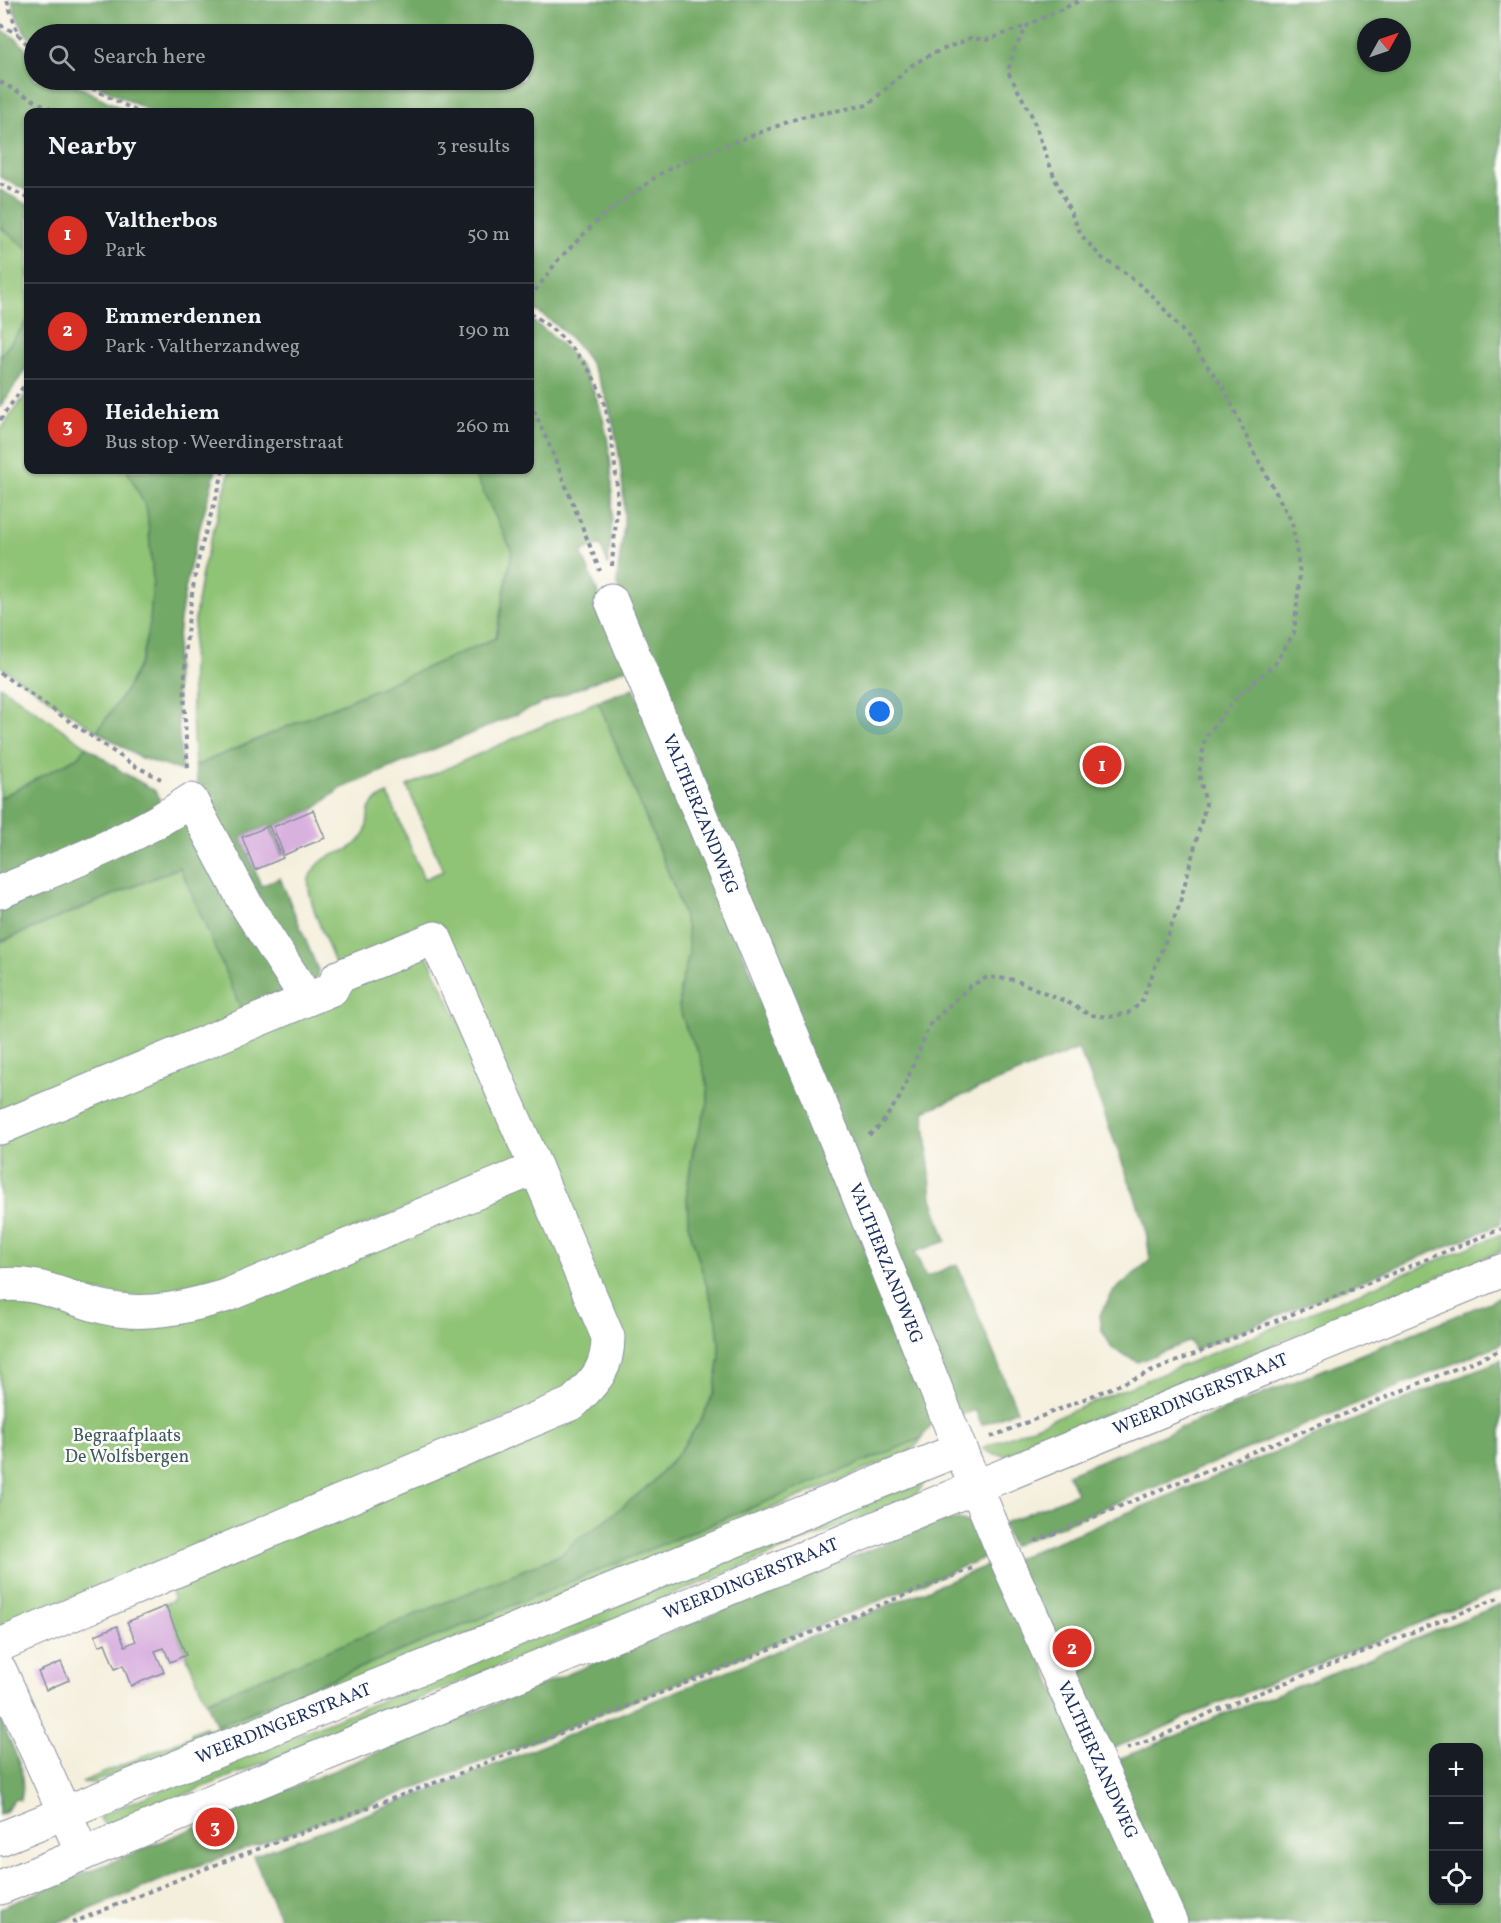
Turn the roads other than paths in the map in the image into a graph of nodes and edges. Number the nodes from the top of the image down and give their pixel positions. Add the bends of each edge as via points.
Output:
1 (611, 600) road end
2 (0, 892) edge
3 (307, 999) junction
4 (0, 1128) edge
5 (536, 1168) junction
6 (1501, 1271) edge
7 (0, 1285) edge
8 (960, 1449) junction
9 (976, 1488) junction
10 (0, 1645) edge
11 (0, 1670) edge
12 (64, 1812) junction
13 (0, 1839) edge
14 (83, 1854) junction
15 (0, 1888) edge
16 (1171, 1923) edge

1 - 8 street, VALTHERZANDWEG
2 - 3 street via 165,818 191,800 247,906
3 - 4 street
3 - 5 street via 332,989 338,977 435,938
5 - 7 street via 225,1296 175,1309 108,1309 40,1286
5 - 10 street via 608,1337 603,1368 596,1381 573,1403
6 - 9 street, WEERDINGERSTRAAT
8 - 9 street, VALTHERZANDWEG
8 - 12 street, WEERDINGERSTRAAT
9 - 14 street, WEERDINGERSTRAAT
9 - 16 street, VALTHERZANDWEG
11 - 12 street
12 - 13 street, WEERDINGERSTRAAT
12 - 14 street
14 - 15 street, WEERDINGERSTRAAT

